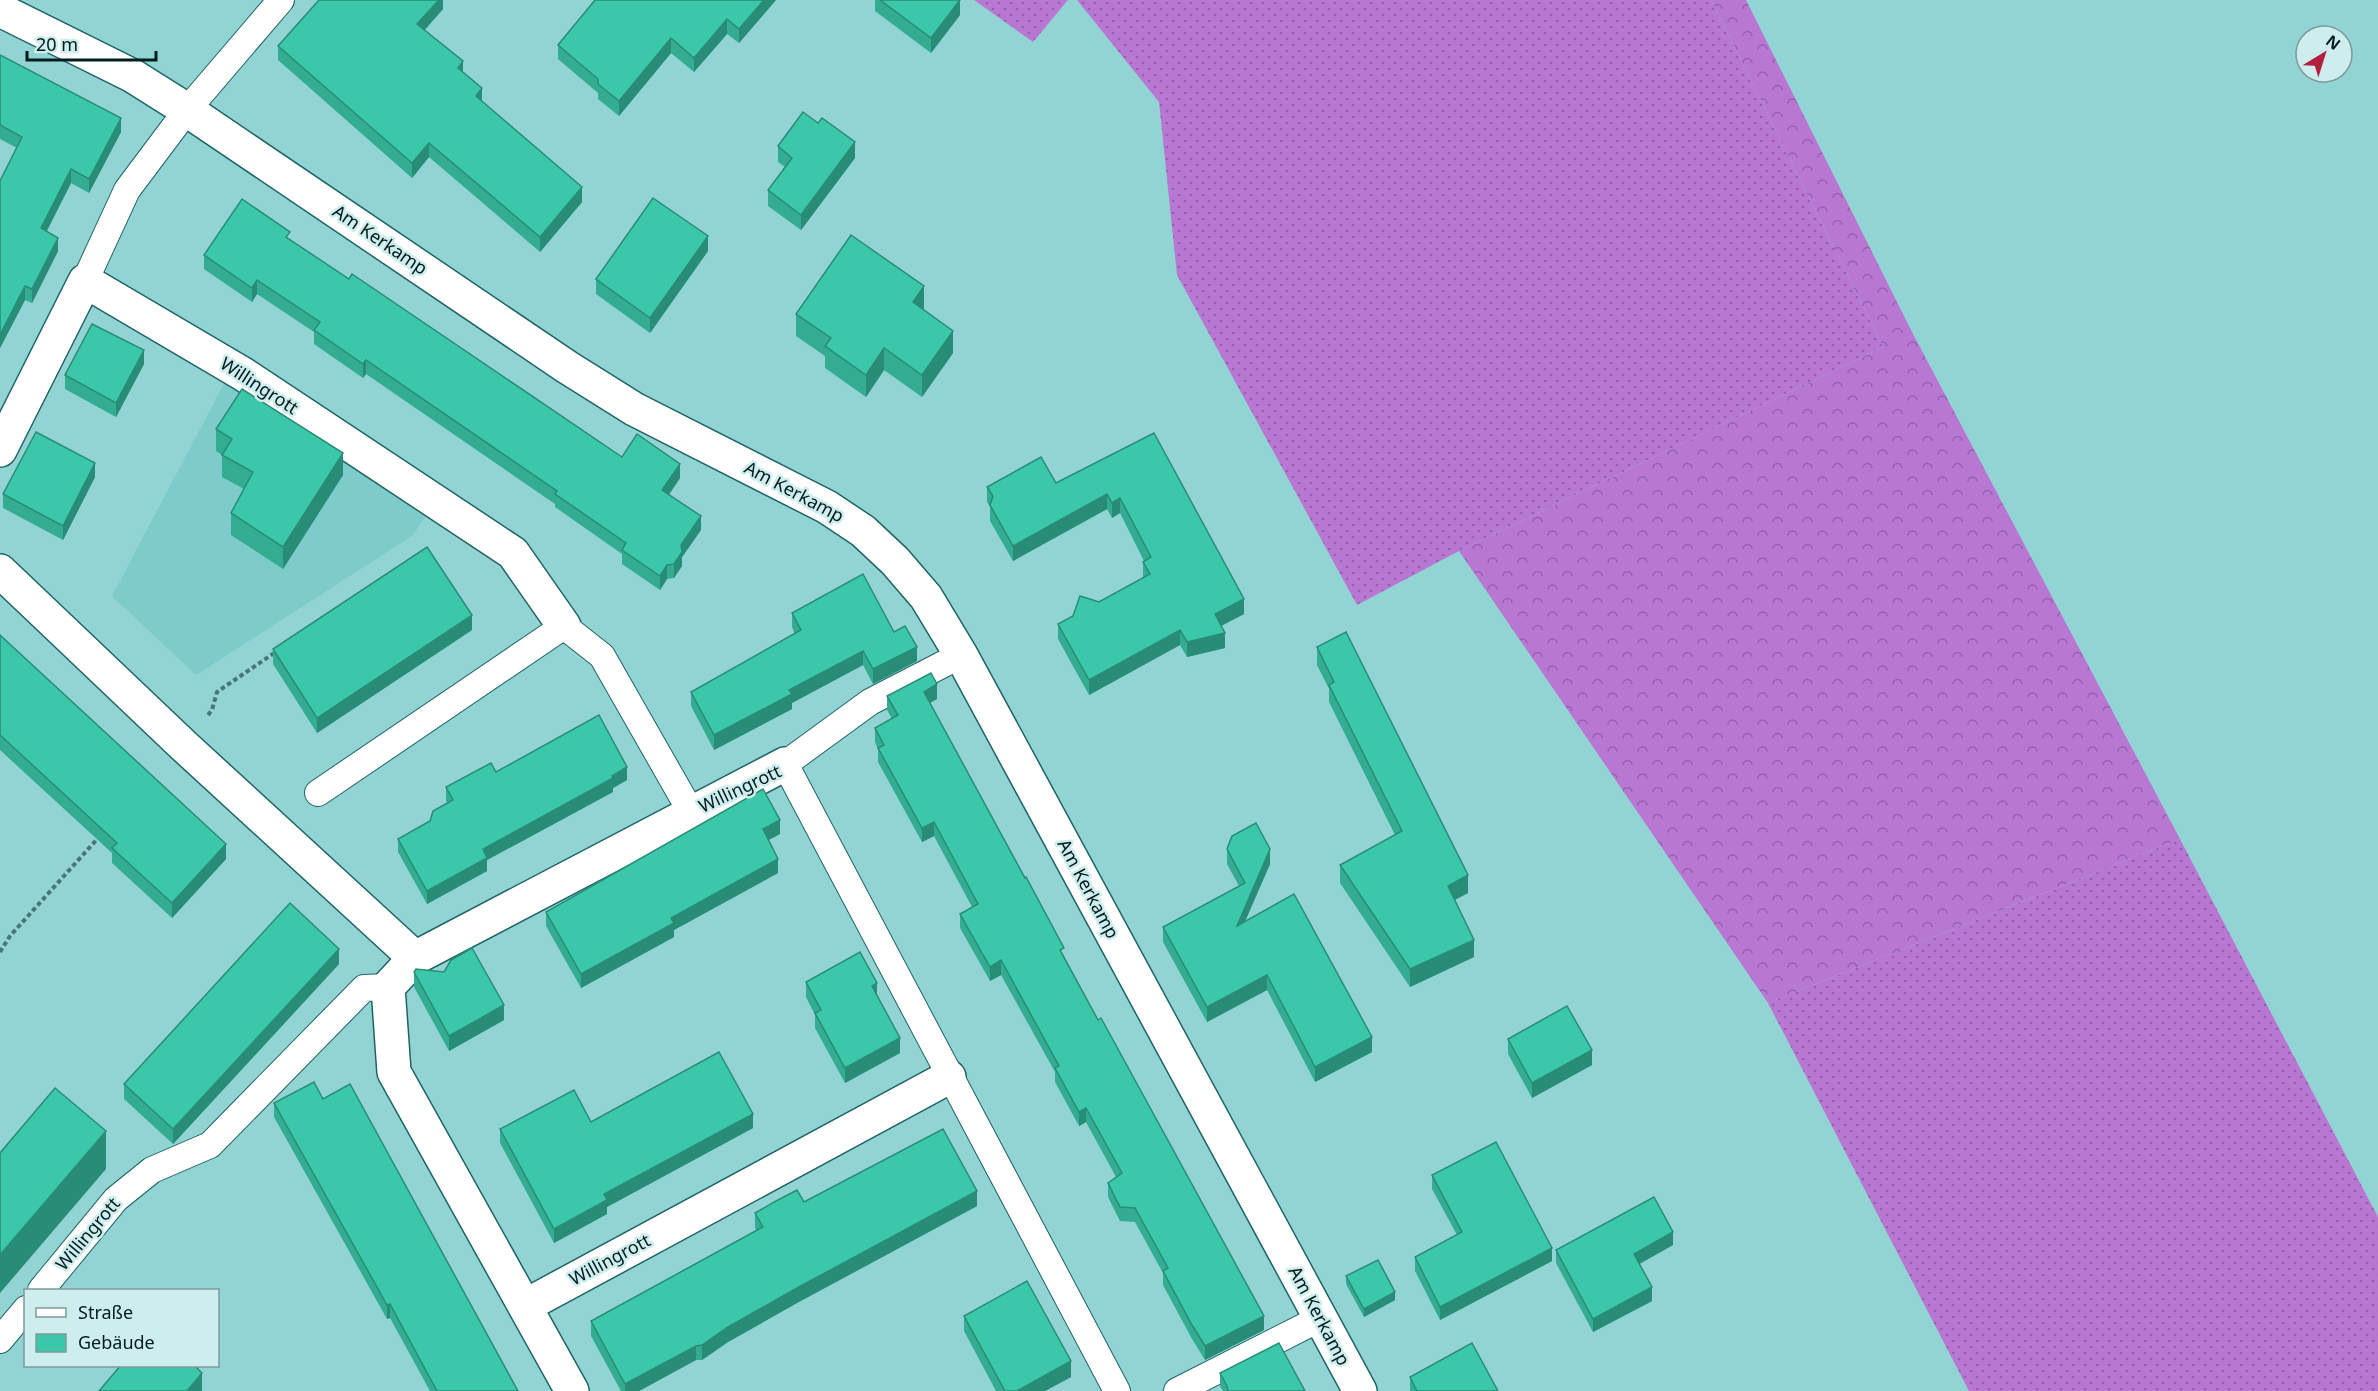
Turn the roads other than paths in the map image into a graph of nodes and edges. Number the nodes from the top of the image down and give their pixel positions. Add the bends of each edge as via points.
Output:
1 (281, 0) edge
2 (0, 10) edge
3 (187, 110) junction
4 (85, 281) junction
5 (0, 450) edge
6 (0, 570) edge
7 (564, 626) junction
8 (961, 654) junction
9 (785, 764) junction
10 (318, 793) dead end
11 (691, 812) junction
12 (415, 958) junction
13 (388, 987) junction
14 (949, 1077) junction
15 (41, 1289) edge
16 (525, 1306) junction
17 (24, 1311) edge
18 (1321, 1318) junction
19 (0, 1340) edge
20 (572, 1391) edge
21 (1116, 1391) edge
22 (1177, 1391) edge
23 (1360, 1391) edge

1 - 3 lane
2 - 3 street, Am Kerkamp via 134,76
3 - 4 lane via 127,190
3 - 8 street, Am Kerkamp via 634,409 827,507 863,531 926,597
4 - 5 street
4 - 7 street, Willingrott via 243,374 513,553
6 - 12 street
7 - 10 lane
7 - 11 lane via 602,656
8 - 9 lane via 870,702
8 - 18 street, Am Kerkamp
9 - 11 street, Willingrott
9 - 14 lane, Willingrott
11 - 12 street, Willingrott
12 - 13 street, Willingrott
13 - 15 lane, Willingrott via 364,988 210,1145 152,1170 116,1199
13 - 16 street via 394,1072
14 - 16 street, Willingrott
14 - 21 lane, Willingrott
16 - 20 street
17 - 19 lane
18 - 22 lane
18 - 23 street, Am Kerkamp

